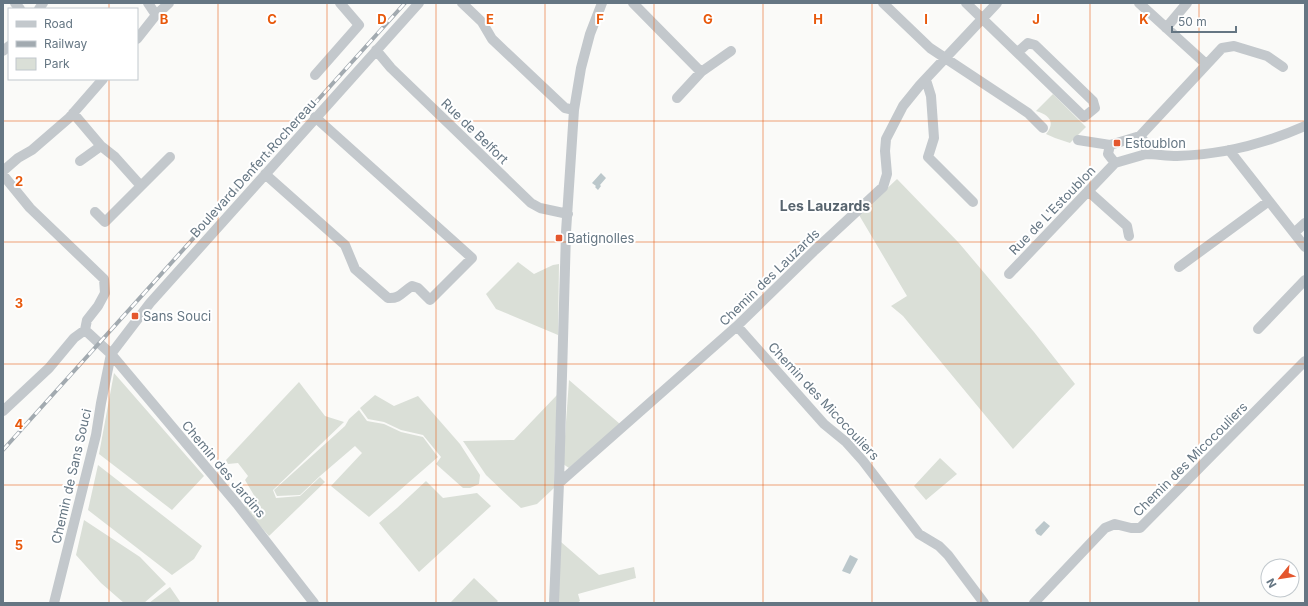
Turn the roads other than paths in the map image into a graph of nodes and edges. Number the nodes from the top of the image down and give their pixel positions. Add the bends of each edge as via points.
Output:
1 (148, 3) edge
2 (168, 3) edge
3 (340, 3) edge
4 (419, 3) edge
5 (462, 3) edge
6 (602, 3) edge
7 (633, 3) edge
8 (883, 3) edge
9 (966, 3) edge
10 (997, 3) edge
11 (1139, 3) edge
12 (1187, 3) edge
13 (156, 15) junction
14 (983, 18) junction
15 (1166, 28) junction
16 (138, 38) edge
17 (376, 50) junction
18 (731, 51) dead end
19 (1018, 52) junction
20 (946, 59) junction
21 (1206, 64) junction
22 (1283, 67) dead end
23 (701, 72) junction
24 (315, 75) dead end
25 (102, 80) edge
26 (926, 80) junction
27 (677, 98) dead end
28 (574, 110) junction
29 (73, 113) junction
30 (315, 118) junction
31 (1305, 126) edge
32 (1043, 128) dead end
33 (1140, 136) junction
34 (1078, 140) dead end
35 (1110, 145) junction
36 (101, 146) junction
37 (1229, 150) junction
38 (1146, 154) junction
39 (170, 157) dead end
40 (80, 161) dead end
41 (1114, 163) junction
42 (3, 170) edge
43 (265, 174) junction
44 (3, 175) edge
45 (141, 186) junction
46 (1088, 191) junction
47 (1269, 201) junction
48 (973, 202) dead end
49 (95, 212) dead end
50 (568, 214) junction
51 (1305, 223) edge
52 (1294, 233) junction
53 (1129, 236) dead end
54 (1305, 247) edge
55 (1179, 267) dead end
56 (1009, 274) dead end
57 (1305, 280) edge
58 (737, 326) junction
59 (1258, 329) dead end
60 (85, 330) junction
61 (111, 354) junction
62 (1305, 361) edge
63 (3, 411) edge
64 (559, 483) junction
65 (54, 603) edge
66 (314, 603) edge
67 (554, 603) edge
68 (984, 603) edge
69 (1034, 603) edge

1 - 13 street
2 - 13 street
3 - 24 street via 359,25
4 - 17 street, Boulevard Denfert Rochereau
5 - 28 street via 482,22 492,38 565,108
6 - 28 street via 582,61
7 - 23 street
8 - 20 street via 930,48
9 - 14 street
10 - 14 street, Chemin des Lauzards
11 - 15 street
12 - 15 street
13 - 16 street
14 - 19 street
14 - 20 street, Chemin des Lauzards
15 - 21 street
17 - 30 street, Boulevard Denfert Rochereau
17 - 50 street, Rue de Belfort via 531,203 540,208
18 - 23 street
19 - 19 street via 1084,117 1094,108 1093,100 1035,44 1028,43
20 - 26 street, Chemin des Lauzards
20 - 32 street via 1028,113
21 - 22 street via 1222,48 1234,46 1268,56
21 - 33 street
23 - 27 street
25 - 29 street
26 - 48 street via 931,96 934,138 928,158
26 - 58 street, Chemin des Lauzards via 903,106 886,139 887,174 883,188
28 - 50 street
29 - 36 street
29 - 42 street via 32,150
30 - 43 street, Boulevard Denfert Rochereau
30 - 43 street via 472,258 430,300 418,288 412,286 398,297 388,298 355,268 345,245
31 - 37 street via 1281,137
33 - 35 street
33 - 38 street via 1146,144
34 - 35 street
35 - 41 street via 1108,154
36 - 40 street
36 - 45 street via 115,157
37 - 38 street via 1176,156
37 - 47 street
38 - 41 street
39 - 45 street
41 - 46 street, Rue de L'Estoublon
43 - 61 street, Boulevard Denfert Rochereau via 150,303
44 - 60 street via 30,208 104,279 105,293 87,320
45 - 49 street via 105,222
46 - 53 street via 1127,226
46 - 56 street, Rue de L'Estoublon
47 - 52 street
47 - 55 street
50 - 64 street
51 - 52 street
52 - 54 street
57 - 59 street
58 - 64 street, Chemin des Lauzards
58 - 68 street, Chemin des Micocouliers via 824,424 846,442 863,461 920,534 948,555
60 - 61 street, Chemin des Jardins
60 - 63 street via 74,338 49,368
61 - 65 street, Chemin de Sans Souci via 96,435
61 - 66 street, Chemin des Jardins via 237,504
62 - 69 street, Chemin des Micocouliers via 1140,528 1115,524 1105,528
64 - 67 street

